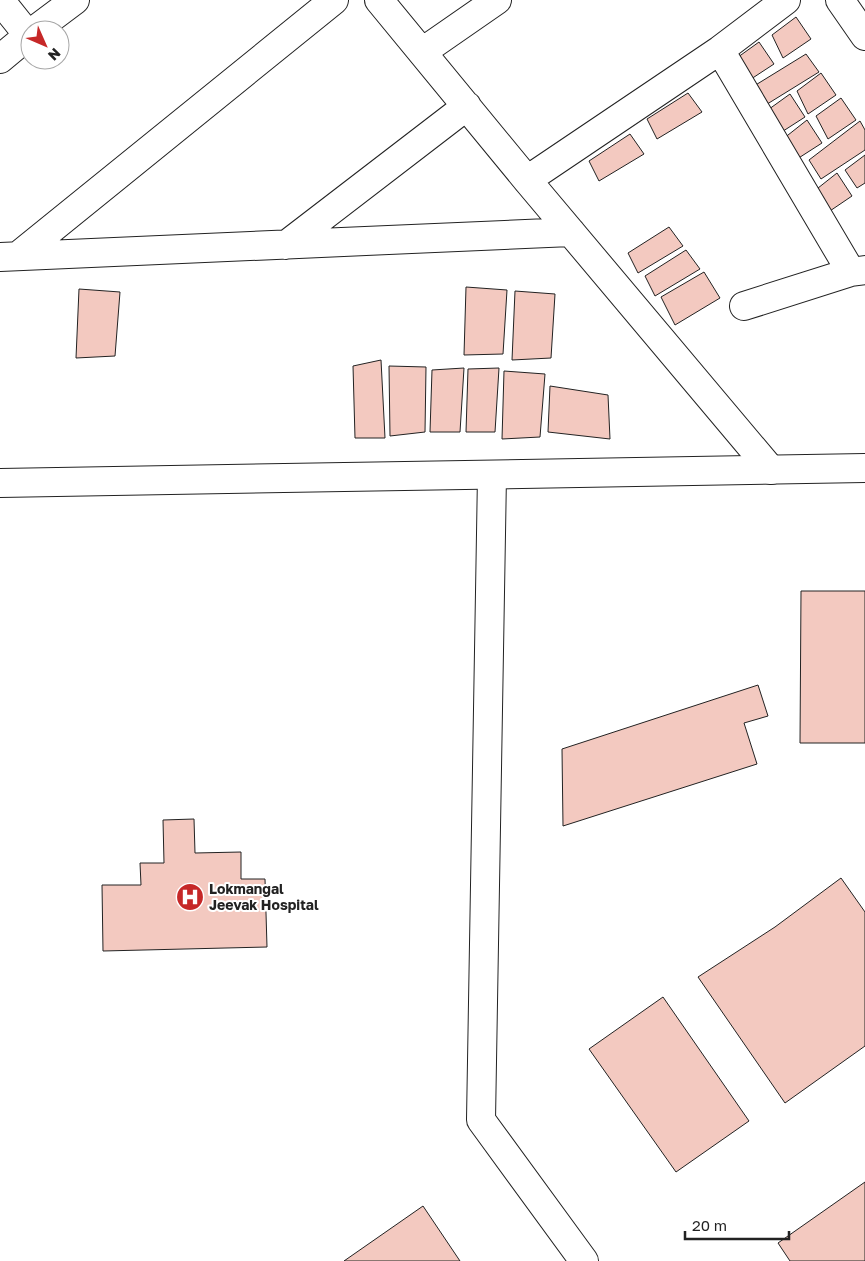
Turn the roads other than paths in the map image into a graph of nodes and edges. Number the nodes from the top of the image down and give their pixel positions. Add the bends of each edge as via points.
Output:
1 (0, 0) edge
2 (74, 0) edge
3 (334, 0) edge
4 (379, 0) edge
5 (497, 0) edge
6 (786, 0) edge
7 (840, 0) edge
8 (48, 20) edge
9 (20, 21) edge
10 (865, 36) edge
11 (20, 42) edge
12 (720, 50) junction
13 (422, 52) junction
14 (0, 59) edge
15 (467, 106) junction
16 (527, 180) junction
17 (571, 232) junction
18 (286, 245) junction
19 (9, 256) edge
20 (858, 271) edge
21 (744, 306) dead end
22 (865, 468) edge
23 (771, 470) junction
24 (492, 475) junction
25 (0, 483) edge
26 (584, 1261) edge

1 - 9 street
2 - 8 street
3 - 19 street
4 - 13 street
5 - 13 street
6 - 12 street
7 - 10 street
11 - 14 street
12 - 16 street
12 - 20 street
13 - 15 street
15 - 16 street
15 - 18 street
16 - 17 street
17 - 18 street
17 - 23 street
18 - 19 street
20 - 21 street
22 - 23 street
23 - 24 street
24 - 25 street
24 - 26 street via 481,1120

